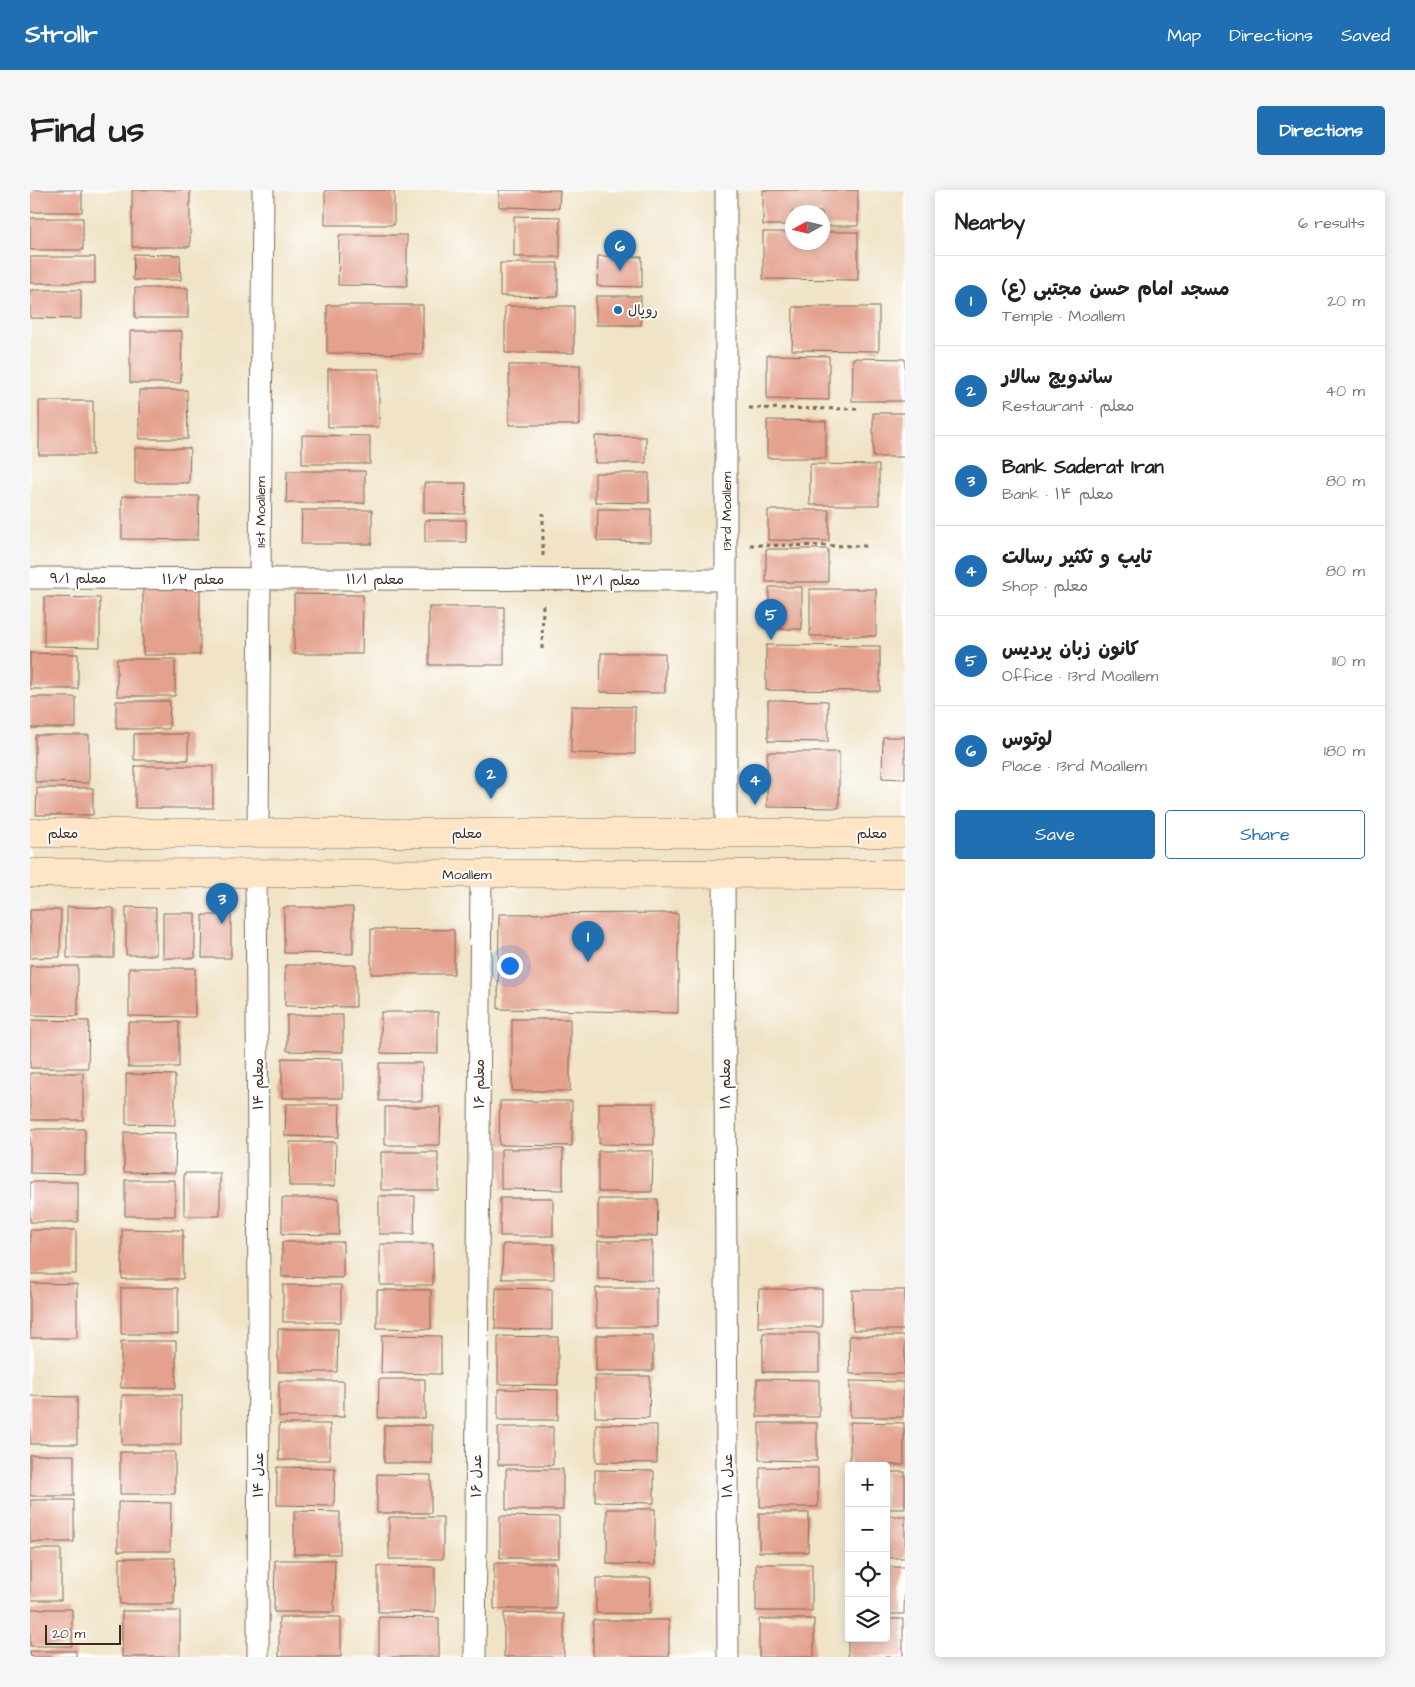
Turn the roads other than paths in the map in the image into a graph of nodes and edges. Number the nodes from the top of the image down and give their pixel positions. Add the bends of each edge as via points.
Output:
1 (263, 190) edge
2 (726, 190) edge
3 (30, 578) edge
4 (126, 578) joint
5 (260, 579) junction
6 (491, 580) joint
7 (726, 580) junction
8 (726, 833) junction
9 (905, 833) edge
10 (30, 834) edge
11 (258, 834) junction
12 (30, 873) edge
13 (256, 874) junction
14 (481, 874) junction
15 (724, 874) junction
16 (905, 874) edge
17 (259, 1294) joint
18 (478, 1294) joint
19 (726, 1294) joint
20 (258, 1657) edge
21 (475, 1657) edge
22 (728, 1657) edge

1 - 5 street, 11st Moallem
2 - 7 street, 13rd Moallem
3 - 4 street, معلم ۹/۱
4 - 5 street, معلم ۱۱/۲
5 - 6 street, معلم ۱۱/۱
5 - 11 street, 11st Moallem
6 - 7 street, معلم ۱۳/۱
7 - 8 street, 13rd Moallem
8 - 9 main road, معلم
8 - 11 main road, معلم
10 - 11 main road, معلم
12 - 13 main road, Moallem
13 - 14 main road, Moallem
13 - 17 street, معلم ۱۴
14 - 15 main road, Moallem
14 - 18 street, معلم ۱۶‌
15 - 16 main road, Moallem
15 - 19 street, معلم ۱۸
17 - 20 street, عدل ۱۴
18 - 21 street, عدل ۱۶
19 - 22 street, عدل ۱۸

